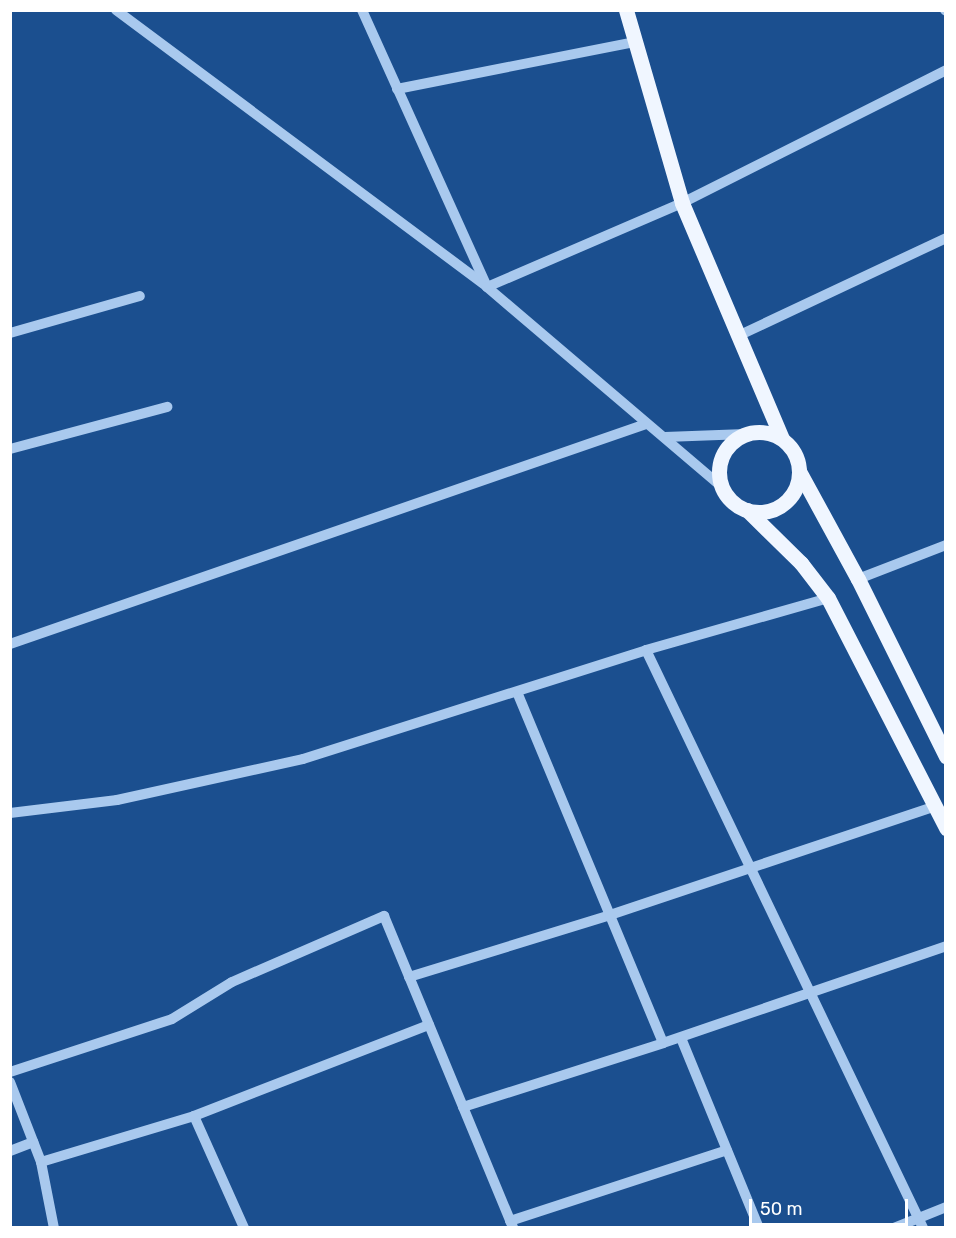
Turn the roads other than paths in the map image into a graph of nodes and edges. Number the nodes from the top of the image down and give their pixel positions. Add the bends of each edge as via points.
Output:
1 (116, 10) edge
2 (362, 10) edge
3 (626, 10) edge
4 (635, 42) junction
5 (945, 70) edge
6 (397, 89) junction
7 (682, 203) junction
8 (945, 238) edge
9 (486, 287) junction
10 (140, 296) dead end
11 (10, 333) edge
12 (740, 335) junction
13 (167, 407) dead end
14 (646, 424) junction
15 (746, 434) junction
16 (665, 437) junction
17 (782, 439) junction
18 (10, 450) edge
19 (799, 471) junction
20 (721, 486) junction
21 (747, 510) junction
22 (945, 545) edge
23 (858, 579) junction
24 (828, 598) junction
25 (10, 644) edge
26 (646, 650) junction
27 (517, 692) junction
28 (944, 749) edge
29 (935, 806) junction
30 (10, 813) edge
31 (945, 828) edge
32 (750, 866) junction
33 (610, 915) junction
34 (945, 946) edge
35 (409, 977) junction
36 (811, 993) junction
37 (429, 1025) junction
38 (681, 1038) junction
39 (663, 1043) junction
40 (10, 1072) edge
41 (10, 1082) edge
42 (463, 1107) junction
43 (194, 1116) junction
44 (33, 1142) junction
45 (727, 1150) junction
46 (10, 1151) edge
47 (41, 1162) junction
48 (945, 1207) edge
49 (921, 1222) edge
50 (511, 1224) edge
51 (54, 1227) edge
52 (244, 1227) edge
53 (759, 1227) edge
54 (894, 1227) edge

1 - 9 street
2 - 6 street
3 - 4 main road
4 - 6 street
4 - 7 main road
5 - 7 street
6 - 9 street
7 - 9 street
7 - 12 main road
8 - 12 street
9 - 14 street
10 - 11 street
12 - 17 main road
13 - 18 street
14 - 16 street
14 - 25 street
15 - 16 street
15 - 17 main road via 759,431
15 - 20 main road via 735,440 721,460
16 - 20 street
17 - 19 main road via 791,448
19 - 21 main road via 792,495 783,504 772,510
19 - 23 main road
20 - 21 main road via 736,504
21 - 24 main road via 801,563
22 - 23 street
23 - 28 main road
24 - 26 street
24 - 29 main road
26 - 27 street
26 - 32 street
27 - 30 street via 303,759 117,800
27 - 33 street
29 - 31 main road
29 - 32 street
32 - 33 street
32 - 36 street
33 - 35 street
33 - 39 street
34 - 36 street
35 - 37 street
35 - 40 street via 384,916 231,982 172,1019
36 - 38 street
36 - 49 street
37 - 42 street
37 - 43 street
38 - 39 street
38 - 45 street
39 - 42 street
41 - 44 street
42 - 50 street
43 - 47 street
43 - 52 street
44 - 46 street
44 - 47 street
45 - 50 street
45 - 53 street
47 - 51 street
48 - 49 street
49 - 54 street

